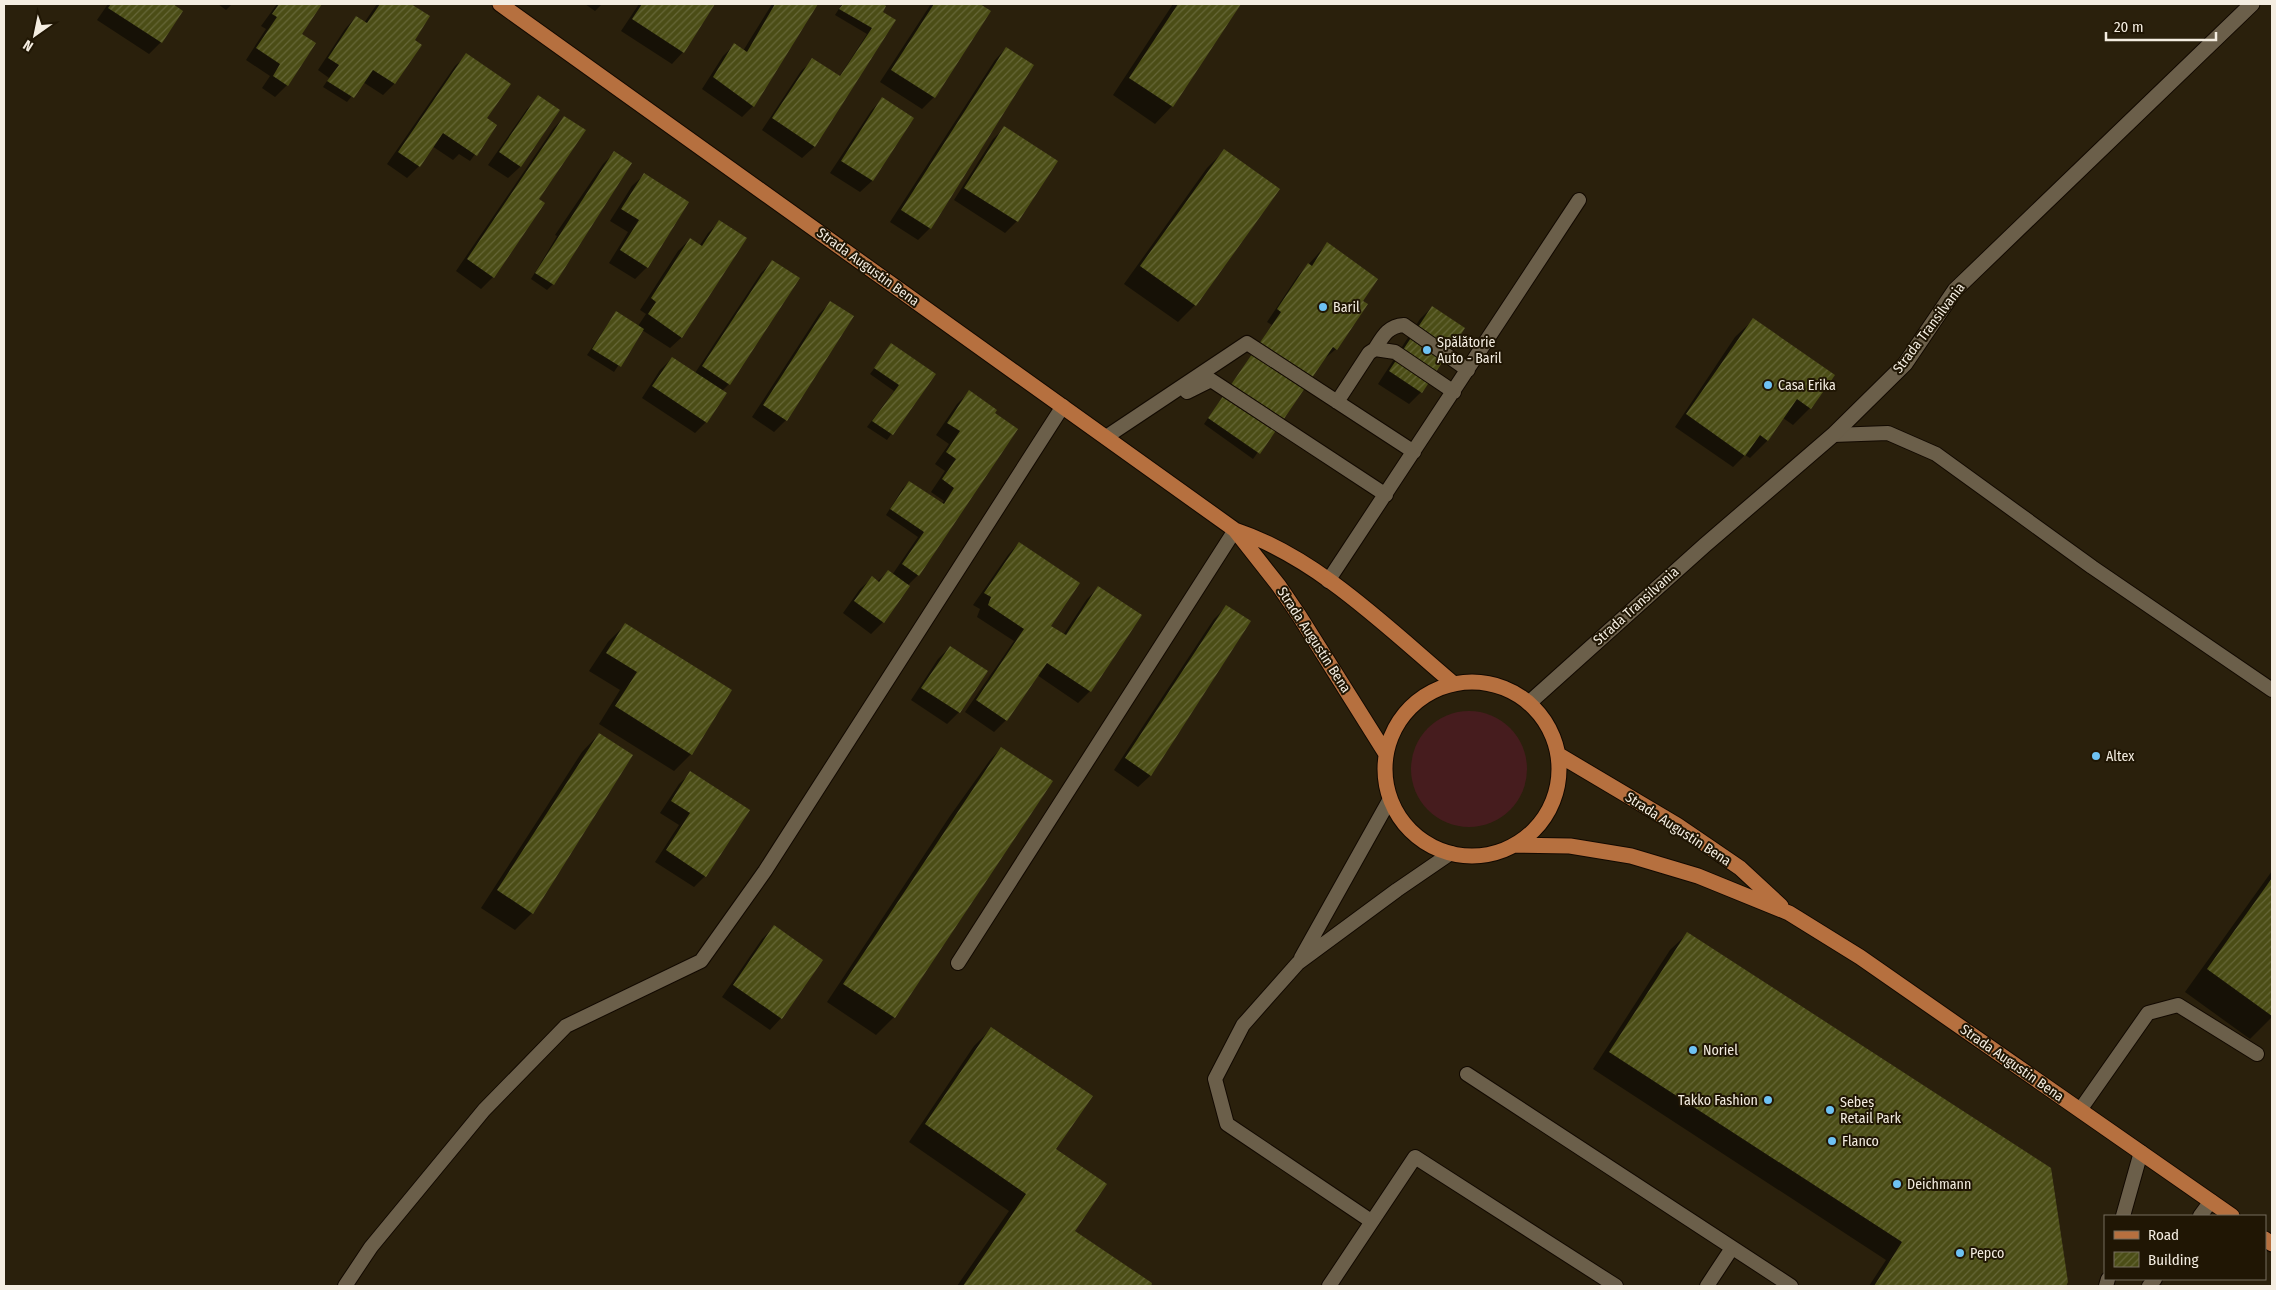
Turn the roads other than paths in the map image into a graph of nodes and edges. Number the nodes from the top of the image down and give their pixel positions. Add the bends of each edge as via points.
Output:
1 (500, 4) edge
2 (2252, 4) edge
3 (1579, 200) dead end
4 (1375, 349) junction
5 (1468, 370) junction
6 (1454, 392) junction
7 (1337, 402) junction
8 (1063, 406) junction
9 (1833, 435) junction
10 (1106, 437) junction
11 (1414, 452) junction
12 (1386, 496) junction
13 (1236, 530) junction
14 (1328, 581) junction
15 (1454, 684) junction
16 (2272, 690) edge
17 (1529, 703) junction
18 (1386, 754) junction
19 (1558, 755) junction
20 (1390, 799) junction
21 (1515, 845) junction
22 (1451, 854) junction
23 (1789, 913) junction
24 (958, 963) dead end
25 (1298, 963) junction
26 (2257, 1054) dead end
27 (1467, 1074) dead end
28 (2080, 1110) junction
29 (2141, 1152) junction
30 (2211, 1201) junction
31 (2123, 1215) edge
32 (2201, 1215) edge
33 (2231, 1215) edge
34 (1372, 1221) junction
35 (1732, 1248) junction
36 (345, 1286) edge
37 (1329, 1286) edge
38 (1616, 1286) edge
39 (1707, 1286) edge
40 (1791, 1286) edge

1 - 8 main road, Strada Augustin Bena
2 - 9 street, Strada Transilvania via 1955,290 1905,364
3 - 5 lane
4 - 5 lane via 1386,331 1404,325
4 - 6 lane via 1395,352
4 - 7 lane
5 - 6 lane
6 - 11 lane
7 - 10 lane via 1247,343
7 - 11 lane
8 - 10 main road, Strada Augustin Bena
8 - 36 lane via 765,871 701,961 566,1026 484,1110 370,1246
9 - 16 lane via 1888,433 1936,454 2092,567
9 - 17 street, Strada Transilvania
10 - 12 lane via 1211,380
10 - 13 main road, Strada Augustin Bena
11 - 12 lane
12 - 14 lane
13 - 14 main road, Strada Augustin Bena via 1260,538
13 - 18 main road, Strada Augustin Bena via 1300,617
13 - 24 lane
14 - 15 main road, Strada Augustin Bena
15 - 17 main road via 1480,682 1506,689
15 - 18 main road via 1430,692 1409,708 1394,730
17 - 19 main road via 1548,726
18 - 20 main road via 1386,784
19 - 21 main road via 1559,782 1551,807 1536,829
19 - 23 main road, Strada Augustin Bena via 1677,825 1740,868
20 - 22 main road via 1414,834
20 - 25 lane
21 - 22 main road via 1495,853
21 - 23 main road, Strada Augustin Bena via 1570,846 1631,856 1698,876
22 - 25 lane
23 - 28 main road, Strada Augustin Bena via 1860,957
25 - 34 lane via 1243,1025 1215,1079 1227,1124
26 - 28 lane via 2178,1005 2148,1013
27 - 35 lane
28 - 29 main road, Strada Augustin Bena
29 - 30 main road, Strada Augustin Bena
29 - 31 lane
30 - 32 lane
30 - 33 main road, Strada Augustin Bena
34 - 37 lane
34 - 38 lane via 1415,1157
35 - 39 lane
35 - 40 lane

